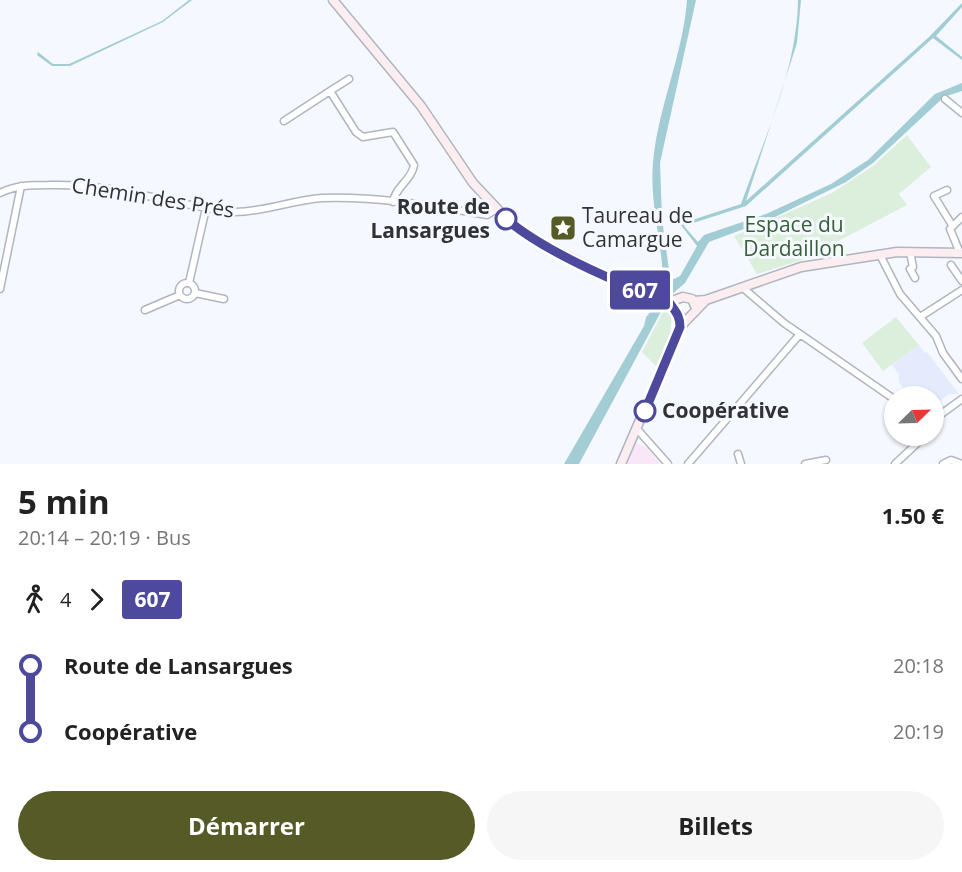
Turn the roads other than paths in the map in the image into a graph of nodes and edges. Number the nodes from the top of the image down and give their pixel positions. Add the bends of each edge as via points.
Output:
1 (333, 0) edge
2 (348, 79) dead end
3 (330, 91) junction
4 (945, 99) dead end
5 (962, 113) edge
6 (284, 121) dead end
7 (21, 186) junction
8 (947, 190) dead end
9 (0, 193) edge
10 (393, 202) junction
11 (206, 208) junction
12 (497, 209) junction
13 (962, 217) edge
14 (952, 225) junction
15 (910, 252) junction
16 (959, 253) edge
17 (880, 255) junction
18 (951, 265) dead end
19 (915, 278) dead end
20 (962, 280) edge
21 (189, 283) junction
22 (752, 283) junction
23 (742, 287) junction
24 (0, 289) edge
25 (962, 290) edge
26 (195, 293) junction
27 (180, 295) junction
28 (752, 295) junction
29 (224, 299) dead end
30 (674, 304) junction
31 (145, 309) dead end
32 (690, 311) junction
33 (920, 317) junction
34 (800, 334) junction
35 (962, 379) edge
36 (884, 392) edge
37 (962, 399) edge
38 (944, 412) edge
39 (637, 429) junction
40 (914, 446) edge
41 (738, 454) dead end
42 (826, 460) dead end
43 (621, 464) edge
44 (668, 464) edge
45 (688, 464) edge
46 (741, 464) edge
47 (805, 464) edge
48 (895, 464) edge
49 (943, 464) edge
50 (962, 464) edge

1 - 12 main road via 421,106 473,183
2 - 3 street
3 - 6 street
3 - 10 street via 359,135 394,133 413,163 413,171 397,190
4 - 5 street
7 - 9 street, Chemin des Prés
7 - 11 street, Chemin des Prés via 111,187
7 - 24 street
8 - 14 street via 934,196
10 - 11 street, Chemin des Prés via 320,198 248,212
10 - 12 street, Chemin des Prés via 487,215
11 - 21 street
12 - 30 main road via 530,236 610,278
13 - 14 street
14 - 16 street via 950,230
15 - 16 main road
15 - 17 main road
15 - 19 street via 914,260 910,269
17 - 22 main road via 800,268
17 - 33 street via 900,294
18 - 20 street
21 - 26 street
21 - 27 street via 180,287
22 - 23 main road
22 - 28 street
23 - 28 street
23 - 32 main road via 706,300
25 - 33 street
26 - 27 street via 188,300
26 - 29 street
27 - 31 street
28 - 34 street
30 - 32 main road
30 - 32 main road via 686,297
32 - 39 main road
33 - 35 street
34 - 36 street
34 - 45 street
37 - 38 street
39 - 43 main road
39 - 44 street
40 - 48 street
41 - 46 street
42 - 47 street
49 - 50 street via 951,460

